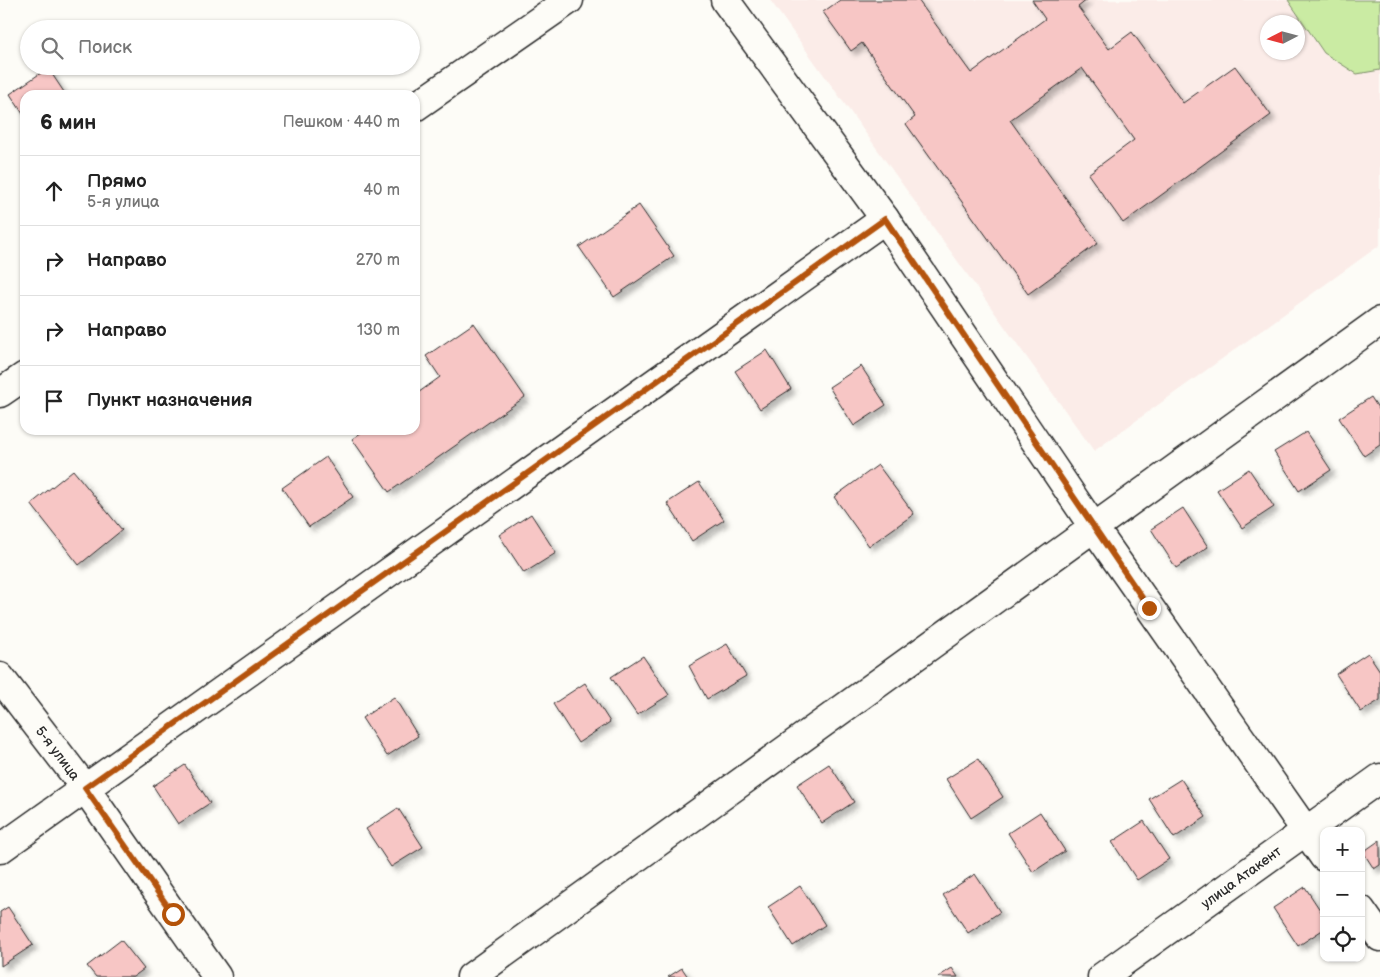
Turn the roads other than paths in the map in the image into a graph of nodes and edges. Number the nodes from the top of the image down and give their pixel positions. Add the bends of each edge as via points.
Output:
1 (569, 0) edge
2 (725, 0) edge
3 (420, 104) edge
4 (885, 219) junction
5 (1380, 321) edge
6 (20, 379) edge
7 (0, 393) edge
8 (1094, 528) junction
9 (0, 677) edge
10 (1380, 778) edge
11 (85, 788) junction
12 (1306, 831) junction
13 (0, 850) edge
14 (1320, 851) edge
15 (1365, 916) edge
16 (1380, 937) edge
17 (217, 977) edge
18 (471, 977) edge
19 (1102, 977) edge

1 - 3 street
2 - 4 street
4 - 8 street
4 - 11 street
5 - 8 street
6 - 7 street
8 - 12 street
8 - 18 street
9 - 11 street, 5-я улица
10 - 12 street, улица Атакент
11 - 13 street
11 - 17 street, 5-я улица
12 - 14 street
12 - 19 street, улица Атакент
15 - 16 street

